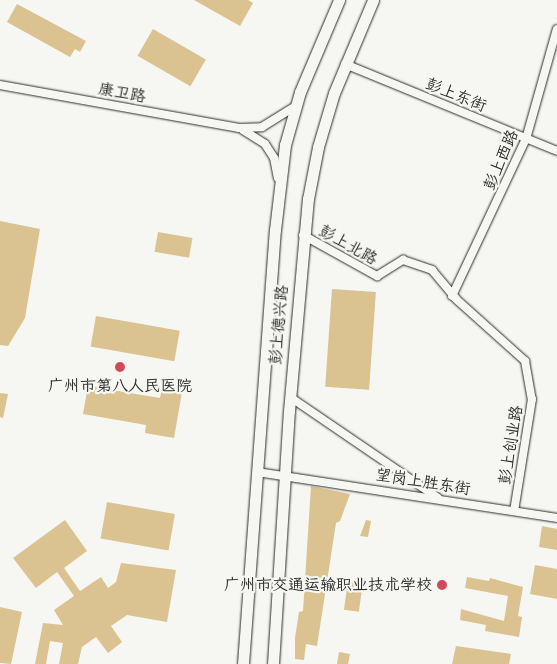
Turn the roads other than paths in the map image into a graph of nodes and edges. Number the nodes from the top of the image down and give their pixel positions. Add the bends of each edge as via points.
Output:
1 (338, 0) edge
2 (373, 0) edge
3 (557, 29) edge
4 (345, 64) junction
5 (0, 85) edge
6 (296, 106) junction
7 (238, 128) junction
8 (526, 139) junction
9 (557, 151) edge
10 (280, 186) junction
11 (303, 235) junction
12 (452, 296) junction
13 (290, 396) junction
14 (257, 472) junction
15 (284, 474) junction
16 (439, 499) junction
17 (514, 511) junction
18 (557, 518) edge
19 (243, 664) edge
20 (273, 664) edge

1 - 6 street, 彭上德兴路
2 - 4 street, 彭上德兴路
3 - 8 street, 彭上西路
4 - 8 street, 彭上东街
4 - 11 street, 彭上德兴路 via 318,147
5 - 7 street, 康卫路
6 - 7 street via 262,127
6 - 10 street, 彭上德兴路 via 285,145
7 - 10 street via 265,144 274,158
8 - 9 street, 彭上东街
8 - 12 street, 彭上西路
10 - 14 street, 彭上德兴路
11 - 12 street, 彭上北路 via 376,276 403,260 432,270
11 - 13 street, 彭上德兴路
12 - 17 street, 彭上创业路 via 524,361 532,399
13 - 15 street, 彭上德兴路
13 - 16 street
14 - 15 street, 望岗上胜东街
14 - 19 street, 彭上德兴路
15 - 16 street, 望岗上胜东街
15 - 20 street, 彭上德兴路
16 - 17 street, 望岗上胜东街
17 - 18 street, 望岗上胜东街

